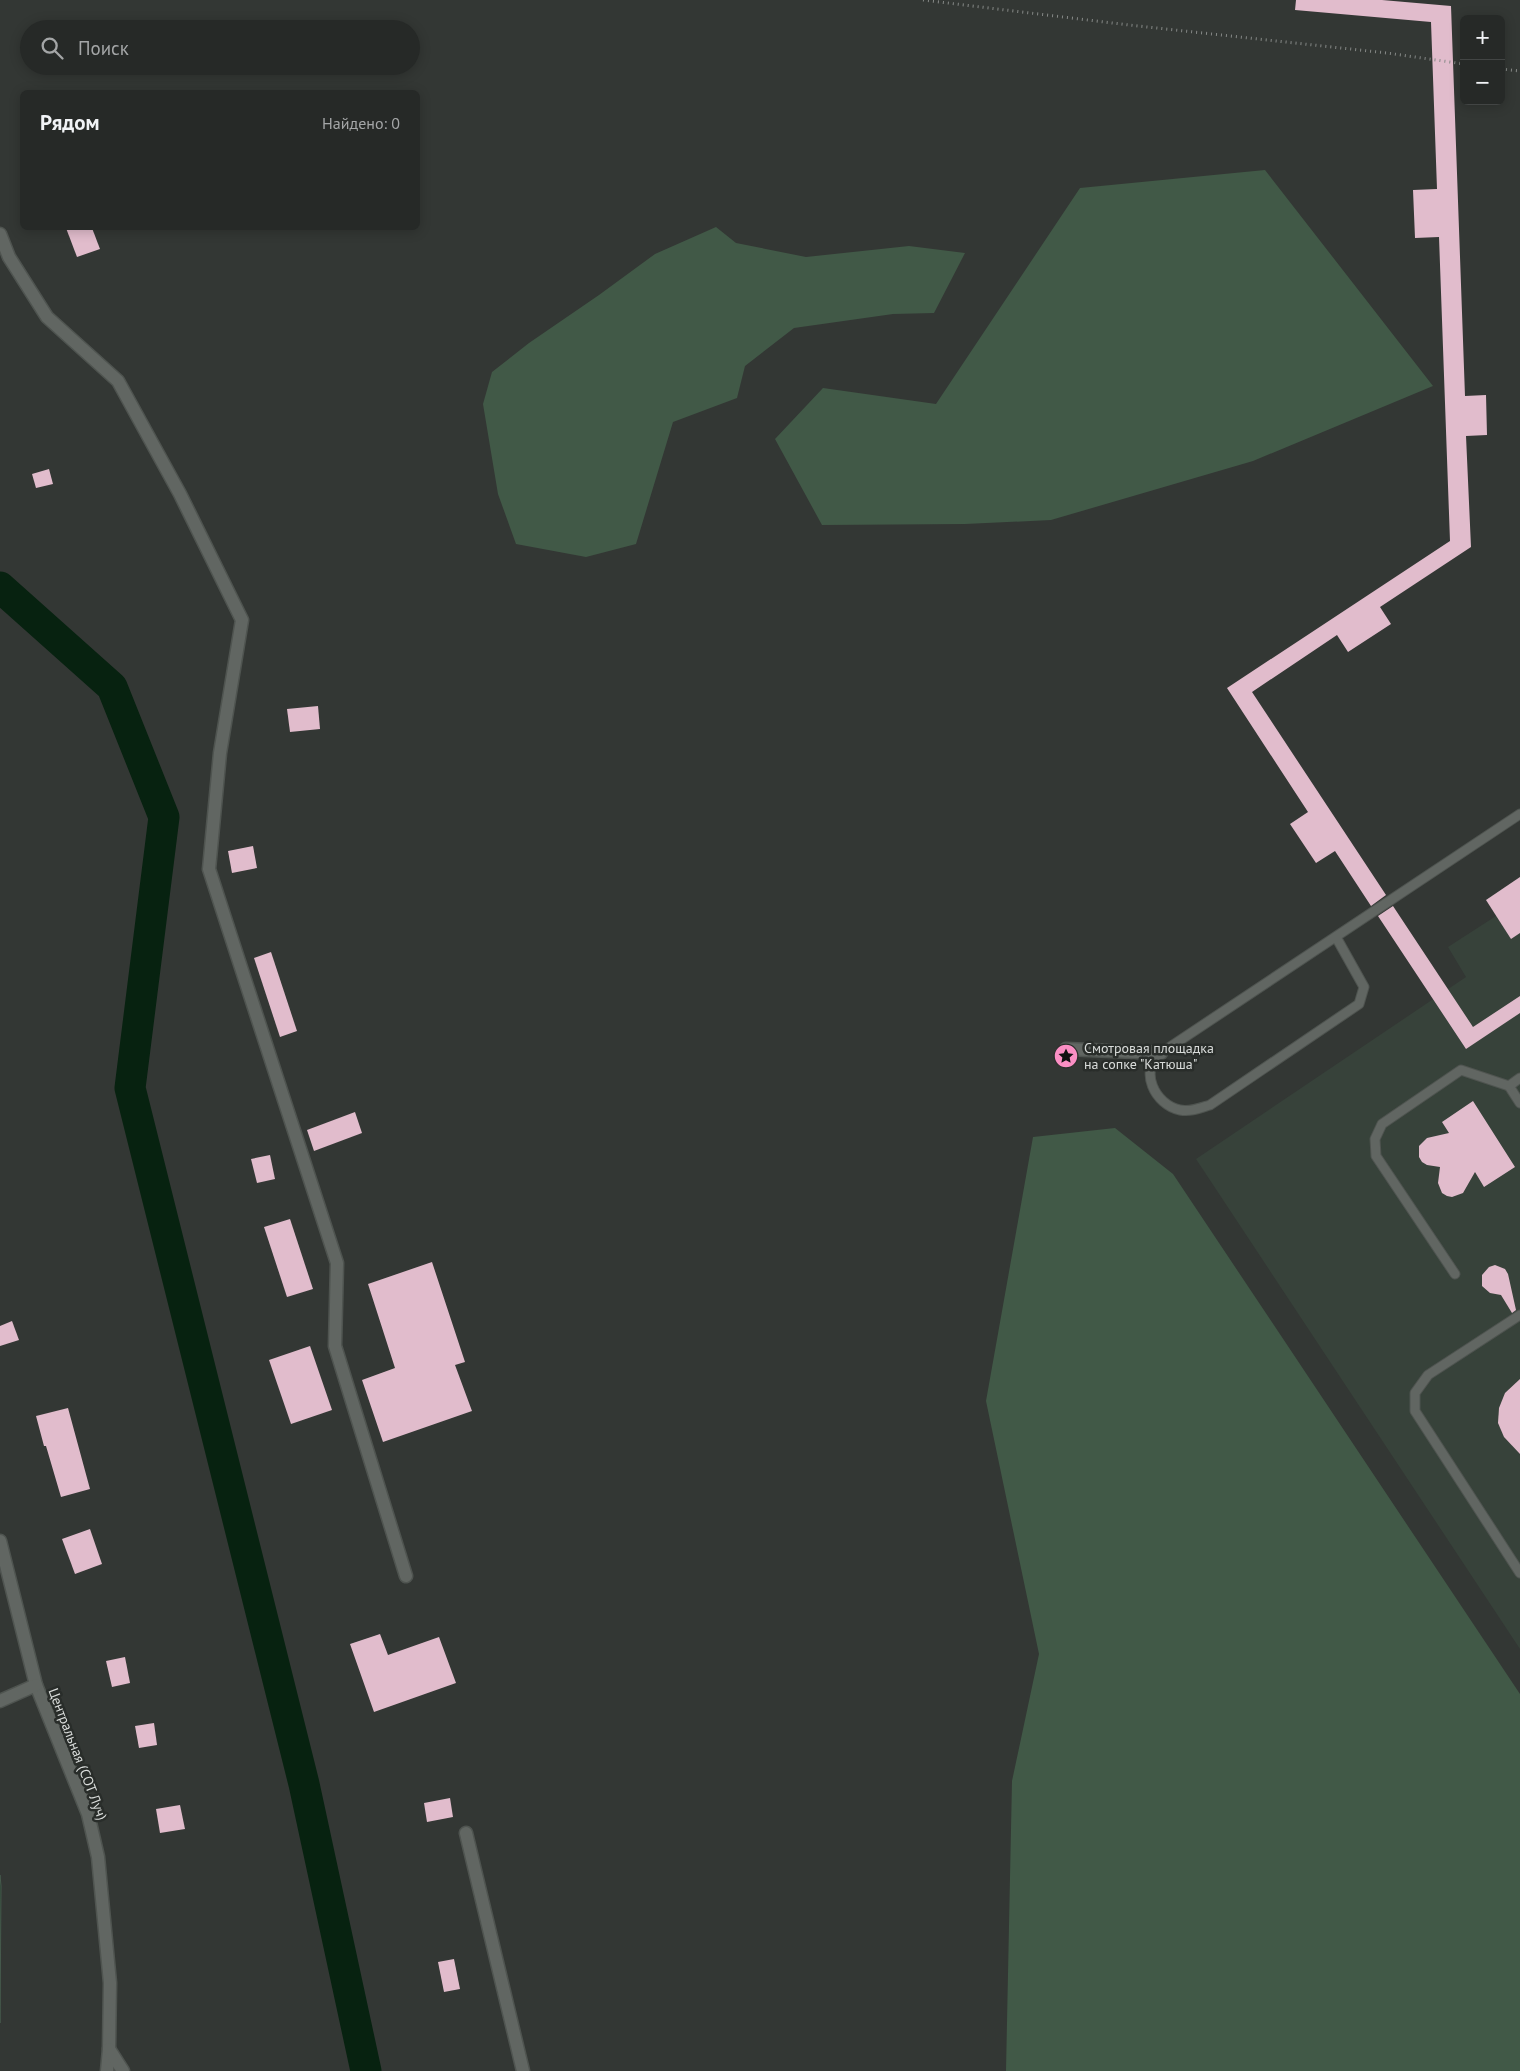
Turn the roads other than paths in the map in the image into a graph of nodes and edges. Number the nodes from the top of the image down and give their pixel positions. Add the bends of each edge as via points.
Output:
1 (0, 234) edge
2 (1520, 814) edge
3 (1336, 937) junction
4 (1161, 1054) junction
5 (1066, 1056) dead end
6 (1520, 1078) edge
7 (1509, 1086) junction
8 (1520, 1103) edge
9 (1455, 1274) dead end
10 (1520, 1315) edge
11 (0, 1541) edge
12 (1520, 1573) edge
13 (406, 1576) dead end
14 (36, 1685) junction
15 (0, 1701) edge
16 (466, 1833) dead end
17 (109, 2049) junction
18 (107, 2071) edge
19 (123, 2071) edge
20 (522, 2071) edge

1 - 13 street via 9,257 47,317 118,382 180,494 242,620 220,753 208,869 337,1263 335,1346
2 - 3 lane
3 - 4 lane
3 - 4 lane via 1364,987 1360,1004 1210,1105 1178,1110 1162,1100 1151,1087 1150,1069
4 - 5 street via 1066,1048
6 - 7 lane
7 - 8 lane
7 - 9 lane via 1461,1070 1382,1124 1375,1139 1376,1156
10 - 12 lane via 1428,1376 1415,1393 1415,1411
11 - 14 street, Центральная (СОТ Луч)
14 - 15 street
14 - 17 street, Центральная (СОТ Луч) via 88,1814 98,1858 110,1983
16 - 20 street
17 - 18 street, Центральная (СОТ Луч)
17 - 19 street

